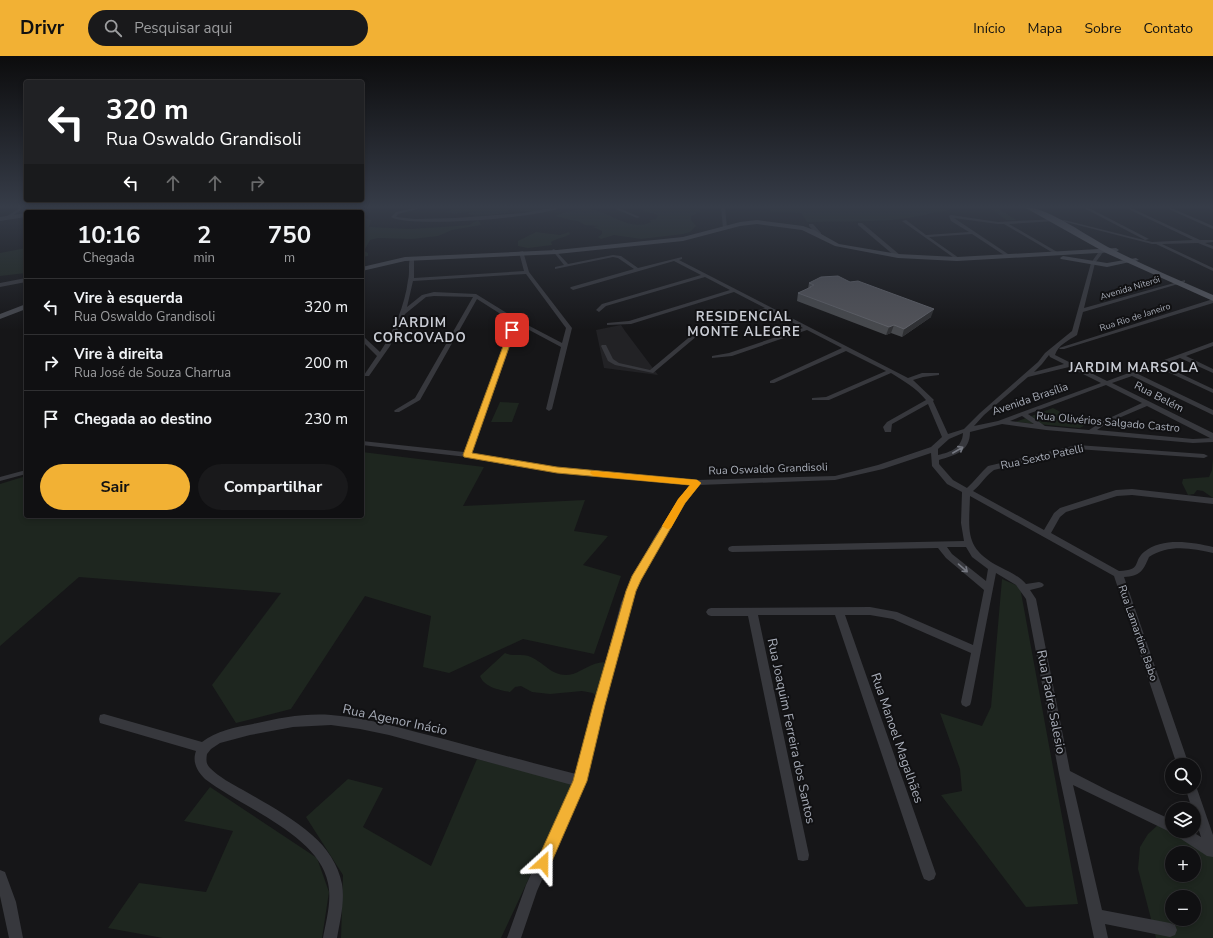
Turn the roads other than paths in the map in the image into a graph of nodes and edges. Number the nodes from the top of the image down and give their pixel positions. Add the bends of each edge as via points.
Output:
1 (589, 248) edge
2 (849, 248) edge
3 (889, 248) edge
4 (942, 248) edge
5 (997, 248) edge
6 (1049, 248) edge
7 (1104, 248) edge
8 (1105, 248) edge
9 (1166, 248) edge
10 (555, 251) junction
11 (1109, 251) junction
12 (521, 253) junction
13 (1057, 253) junction
14 (1039, 254) junction
15 (898, 256) junction
16 (1009, 256) junction
17 (683, 257) dead end
18 (412, 258) junction
19 (957, 259) junction
20 (1071, 259) junction
21 (676, 260) junction
22 (1134, 260) junction
23 (1094, 263) junction
24 (567, 266) junction
25 (364, 267) edge
26 (364, 268) edge
27 (557, 268) dead end
28 (638, 270) junction
29 (1213, 270) edge
30 (527, 272) junction
31 (705, 275) junction
32 (24, 280) edge
33 (411, 280) junction
34 (1180, 282) junction
35 (0, 285) edge
36 (573, 288) dead end
37 (734, 290) junction
38 (1213, 294) edge
39 (476, 296) junction
40 (1213, 300) edge
41 (24, 307) edge
42 (770, 308) junction
43 (599, 310) dead end
44 (1081, 311) junction
45 (403, 313) junction
46 (0, 317) edge
47 (516, 321) junction
48 (609, 324) dead end
49 (524, 325) junction
50 (808, 328) junction
51 (512, 330) junction
52 (1076, 339) junction
53 (364, 340) edge
54 (1213, 344) edge
55 (604, 346) dead end
56 (565, 347) junction
57 (847, 348) junction
58 (1054, 348) junction
59 (1062, 348) junction
60 (1202, 348) junction
61 (1213, 353) edge
62 (380, 356) junction
63 (1052, 356) junction
64 (1181, 356) junction
65 (714, 357) dead end
66 (1040, 363) junction
67 (1070, 365) junction
68 (1158, 365) junction
69 (891, 371) junction
70 (1213, 371) edge
71 (938, 374) dead end
72 (1133, 374) junction
73 (367, 375) dead end
74 (1027, 375) junction
75 (908, 380) junction
76 (772, 382) dead end
77 (1107, 383) junction
78 (1213, 390) edge
79 (814, 400) dead end
80 (931, 400) junction
81 (1148, 403) junction
82 (549, 408) dead end
83 (397, 411) dead end
84 (1213, 413) edge
85 (1023, 414) junction
86 (1000, 422) junction
87 (1105, 422) junction
88 (1046, 428) junction
89 (888, 430) dead end
90 (967, 430) junction
91 (1090, 432) junction
92 (1114, 433) junction
93 (1213, 436) edge
94 (946, 437) junction
95 (1213, 440) edge
96 (364, 443) edge
97 (934, 449) junction
98 (467, 455) junction
99 (1204, 456) dead end
100 (935, 458) junction
101 (24, 473) edge
102 (0, 479) edge
103 (697, 483) junction
104 (966, 492) junction
105 (1213, 501) edge
106 (1046, 534) junction
107 (968, 544) junction
108 (941, 545) junction
109 (732, 549) dead end
110 (1213, 550) edge
111 (993, 568) junction
112 (1118, 574) junction
113 (1039, 585) dead end
114 (988, 588) junction
115 (1025, 588) junction
116 (711, 612) dead end
117 (752, 612) junction
118 (839, 612) junction
119 (976, 651) junction
120 (966, 702) dead end
121 (104, 719) dead end
122 (204, 748) junction
123 (1181, 758) edge
124 (1065, 774) junction
125 (580, 781) junction
126 (1193, 794) edge
127 (1165, 824) edge
128 (1191, 838) edge
129 (1213, 851) edge
130 (803, 855) dead end
131 (928, 874) dead end
132 (0, 877) edge
133 (1097, 916) junction
134 (1170, 930) dead end
135 (16, 938) edge
136 (330, 938) edge
137 (514, 938) edge
138 (1102, 938) edge

1 - 10 main road
2 - 15 main road
3 - 15 street
4 - 19 street
5 - 16 street
6 - 13 street
7 - 11 main road
8 - 11 main road
9 - 29 street
10 - 12 main road
10 - 24 street
11 - 13 main road
11 - 22 main road
11 - 23 street
12 - 18 main road
12 - 25 main road via 398,258
12 - 30 street
13 - 14 main road
13 - 20 main road
14 - 16 main road
14 - 20 main road
15 - 19 main road
16 - 19 main road
17 - 21 street
18 - 26 main road
18 - 33 street
20 - 23 main road
21 - 28 street
21 - 31 street
22 - 23 main road via 1107,265
22 - 34 main road
23 - 44 street
24 - 27 street
24 - 28 street via 613,256 620,257
28 - 36 street
30 - 33 street
30 - 56 street via 569,328
31 - 37 street
31 - 43 street via 604,305
32 - 35 street
33 - 45 street
34 - 38 main road
34 - 40 main road
34 - 44 street, Avenida Niterói
37 - 42 street
37 - 48 street via 629,323
39 - 45 street via 428,295
39 - 47 street
39 - 83 street via 418,399
40 - 52 street, Rua Rio de Janeiro via 1094,339
41 - 46 main road
42 - 50 street
42 - 55 street via 694,335 659,368 651,372 610,360
44 - 52 street
45 - 62 street
47 - 49 street
47 - 51 street
49 - 51 street
49 - 56 street
50 - 57 street
50 - 65 street via 730,355
51 - 98 street
52 - 58 street
52 - 59 street
52 - 59 street, Rua Rio de Janeiro
53 - 62 street
54 - 60 street, Avenida Brasília
56 - 82 street
57 - 69 street
57 - 76 street
58 - 63 street
58 - 66 street
59 - 63 street
60 - 61 street
60 - 64 street, Avenida Brasília
62 - 73 street
63 - 66 street
63 - 67 street, Rua Belém
64 - 68 street, Avenida Brasília
64 - 70 street
66 - 74 street
67 - 74 street
67 - 77 street, Rua Belém
68 - 72 street, Avenida Brasília
68 - 78 street
69 - 75 street
69 - 79 street via 827,399
71 - 75 street via 922,375
72 - 77 street, Avenida Brasília
72 - 84 street
74 - 90 street
75 - 80 street
77 - 81 street, Rua Belém
77 - 85 street, Avenida Brasília
80 - 89 street via 890,423 887,426
80 - 94 street
81 - 87 street
81 - 93 street, Rua Belém
85 - 86 street, Avenida Brasília
85 - 88 street
86 - 88 street, Rua Olivérios Salgado Castro
86 - 90 street, Avenida Brasília
87 - 91 street
87 - 92 street
88 - 91 street, Rua Olivérios Salgado Castro
90 - 94 street, Avenida Brasília
100 -> 90 street via 966,444
91 - 92 street, Rua Olivérios Salgado Castro
92 - 95 street, Rua Olivérios Salgado Castro via 1193,441
94 - 97 street
96 - 98 street, Rua Oswaldo Grandisoli
97 - 100 street, Rua Lamartine Babo
97 - 103 street, Rua Oswaldo Grandisoli via 880,467 835,478
98 - 103 street, Rua Oswaldo Grandisoli via 557,470
99 - 104 street, Rua Sexto Patelli via 1077,447 991,468
100 - 104 street, Rua Lamartine Babo via 935,464 943,475
101 - 102 street
103 - 125 street via 682,502 636,579 626,604
104 - 106 street, Rua Lamartine Babo
104 - 107 street
105 - 106 street via 1132,492 1116,493 1063,510 1057,515
106 - 112 street, Rua Lamartine Babo
107 - 108 street
107 - 111 street, Rua Padre Salesio
108 - 109 street
108 -> 114 street via 949,556
110 - 112 street via 1186,545 1168,546 1146,556 1140,569
111 - 114 street
111 - 115 street, Rua Padre Salesio via 1014,578
112 - 123 street, Rua Lamartine Babo
113 - 115 street
114 - 119 street
115 - 124 street, Rua Padre Salesio via 1031,599
116 - 117 street
117 - 118 street
117 - 130 street, Rua Joaquim Ferreira dos Santos
118 - 119 street via 870,611 894,615
118 - 131 street, Rua Manoel Magalhães
119 - 120 street
121 - 122 street
122 - 125 street, Rua Agenor Inácio via 211,741 236,732 280,724 330,720 397,732
122 - 136 street via 201,764 213,778 303,834 320,850 331,866 336,884 335,914
124 - 127 street
124 - 133 street, Rua Padre Salesio
125 - 137 street via 531,890
126 - 129 street
128 - 129 street
132 - 135 street via 9,902
133 - 134 street
133 - 138 street

